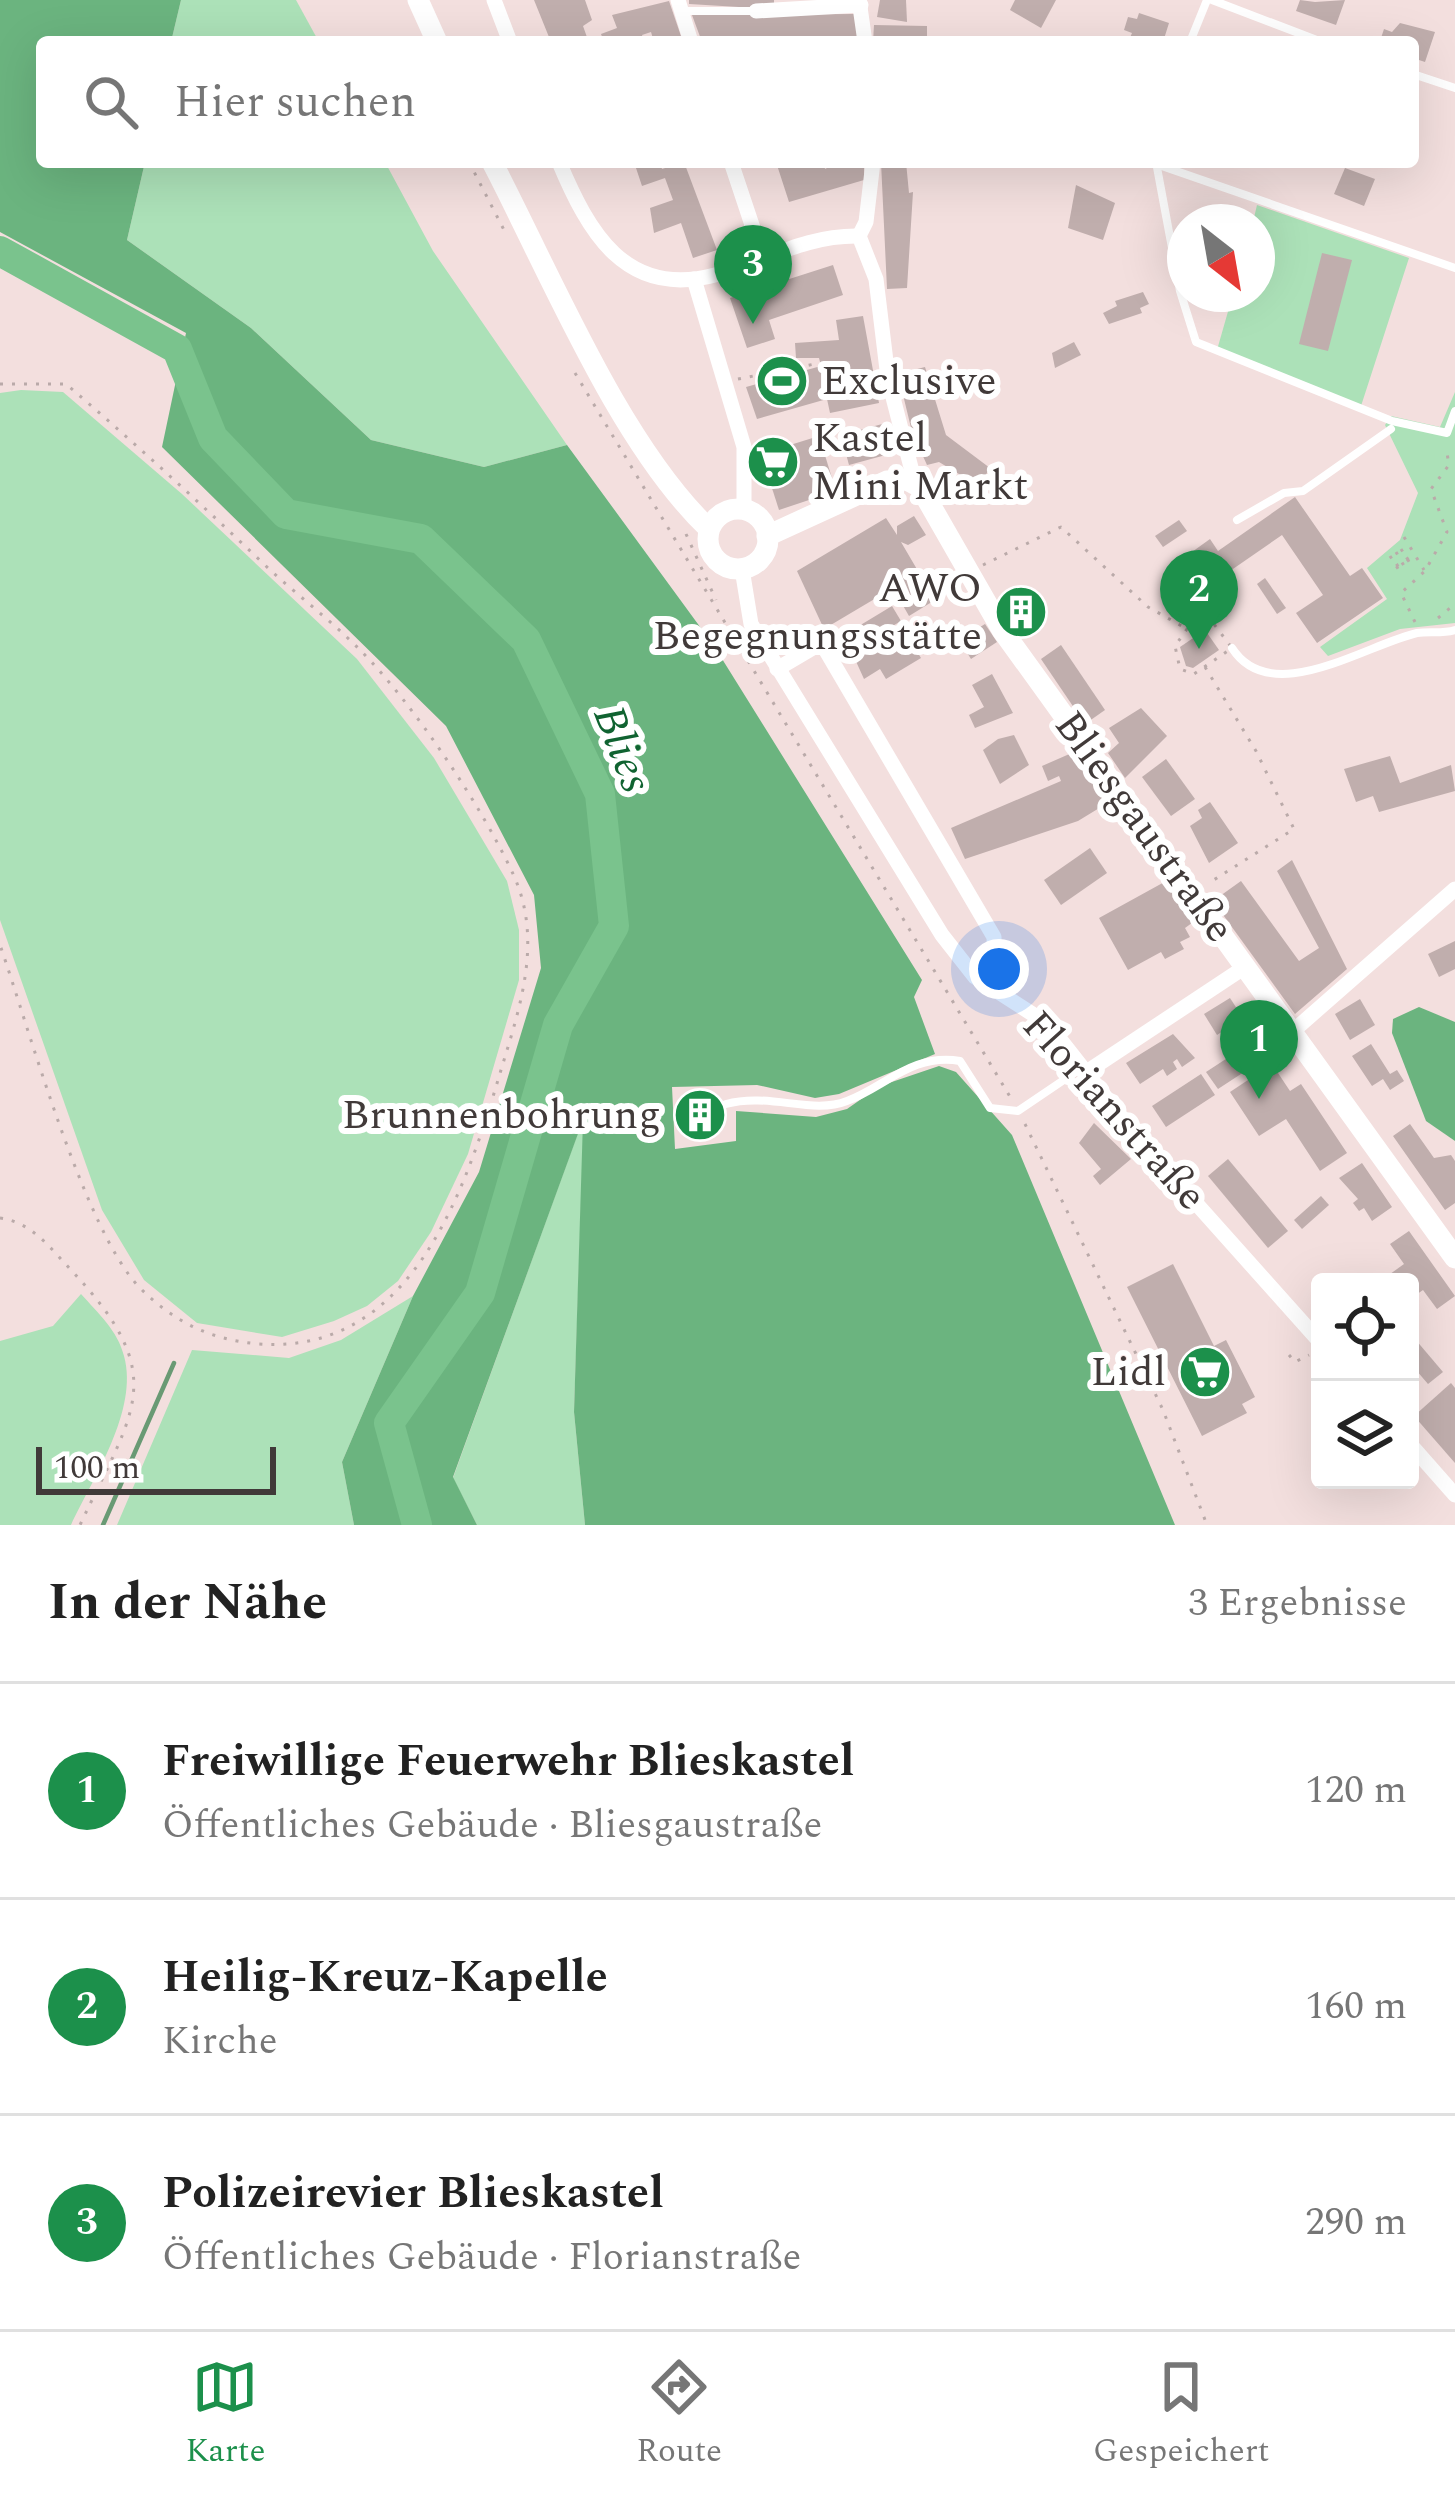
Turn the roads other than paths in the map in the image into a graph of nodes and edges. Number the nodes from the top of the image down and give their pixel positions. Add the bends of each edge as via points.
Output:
1 (418, 0) edge
2 (494, 0) edge
3 (1209, 0) edge
4 (860, 2) edge
5 (680, 6) edge
6 (756, 11) joint
7 (434, 36) edge
8 (508, 36) edge
9 (690, 36) edge
10 (864, 36) edge
11 (1193, 36) edge
12 (1306, 36) edge
13 (1419, 76) edge
14 (1455, 88) edge
15 (495, 168) edge
16 (561, 168) edge
17 (732, 168) edge
18 (871, 168) edge
19 (1157, 168) edge
20 (1170, 168) edge
21 (859, 236) junction
22 (763, 258) junction
23 (1455, 268) edge
24 (694, 279) junction
25 (1455, 411) edge
26 (1392, 425) junction
27 (915, 483) junction
28 (868, 491) junction
29 (929, 505) junction
30 (744, 510) junction
31 (1237, 520) dead end
32 (710, 529) junction
33 (767, 536) junction
34 (742, 569) junction
35 (1455, 630) edge
36 (1232, 648) road end
37 (777, 669) junction
38 (1455, 889) edge
39 (1245, 967) junction
40 (995, 991) junction
41 (1292, 1032) junction
42 (1083, 1071) junction
43 (726, 1104) dead end
44 (1455, 1258) edge
45 (1311, 1332) edge
46 (1419, 1454) edge
47 (1455, 1496) edge

1 - 7 main road
2 - 8 street
3 - 11 lane
3 - 12 lane
4 - 6 street
4 - 10 street
5 - 6 lane
5 - 9 street
13 - 14 lane
15 - 32 main road via 639,442 683,506
16 - 24 street via 605,249 658,276
17 - 22 street
18 - 21 street
19 - 26 lane via 1196,343
20 - 23 lane
21 - 22 street via 812,239
21 - 27 street, Bliesgaustraße via 876,278 886,366
22 - 24 street
24 - 30 street via 744,447
25 - 26 lane via 1447,433
26 - 31 lane via 1303,491
27 - 28 main road via 896,478
27 - 29 main road, Bliesgaustraße
28 - 29 main road
28 - 33 main road
29 - 39 main road, Bliesgaustraße via 1001,630
30 - 32 main road via 719,515
30 - 33 main road via 760,519
32 - 34 main road via 714,558
33 - 34 main road via 764,554
34 - 37 street, Florianstraße via 751,624
35 - 36 lane via 1421,632 1310,670 1268,675 1244,667
37 - 40 street, Florianstraße via 942,935
37 - 40 street via 816,646 825,649 994,938
38 - 41 street
39 - 41 main road, Bliesgaustraße
39 - 42 street
40 - 42 street, Florianstraße via 1048,1024
41 - 44 main road, Bliesgaustraße
42 - 43 lane via 1018,1111 990,1108 960,1061 941,1058 848,1101 820,1106 756,1096
42 - 45 street, Florianstraße
46 - 47 street

